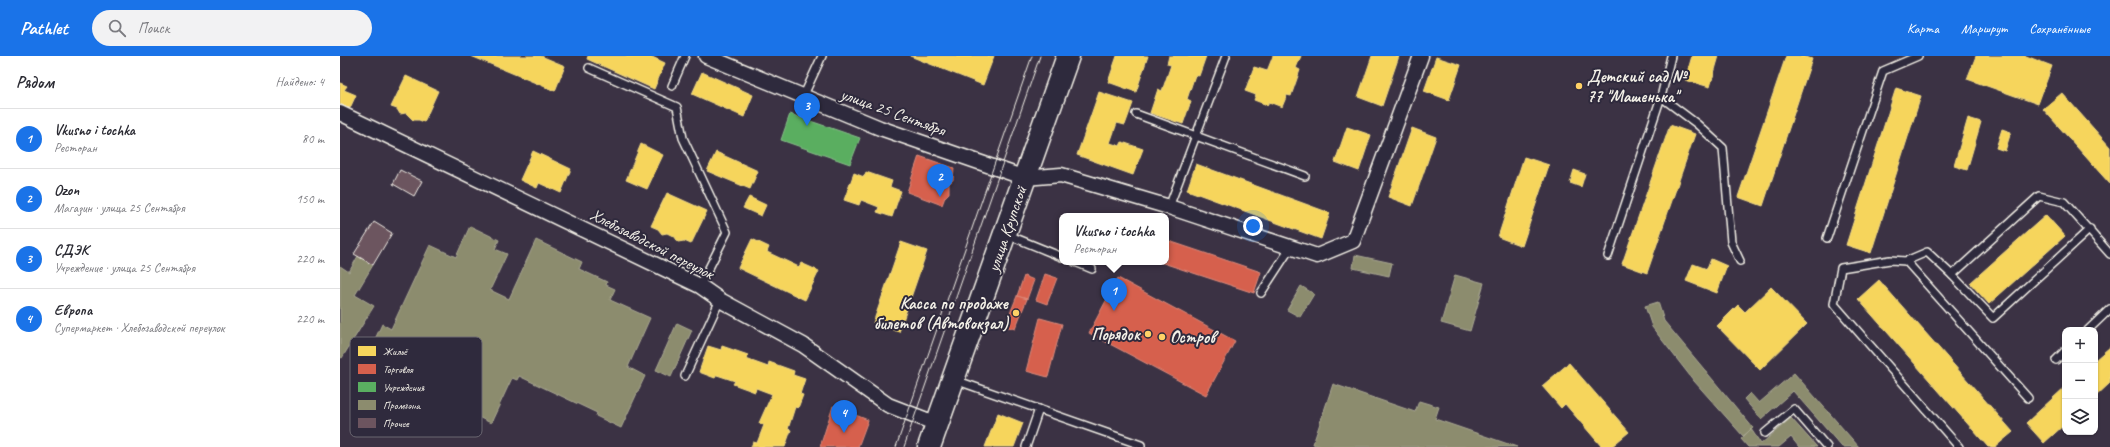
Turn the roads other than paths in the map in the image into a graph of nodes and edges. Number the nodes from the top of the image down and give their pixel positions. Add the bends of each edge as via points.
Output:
1 (685, 56) edge
2 (706, 56) edge
3 (822, 56) edge
4 (1068, 56) edge
5 (1226, 56) edge
6 (1421, 56) edge
7 (1671, 56) edge
8 (1918, 56) edge
9 (589, 68) dead end
10 (672, 86) dead end
11 (803, 97) junction
12 (1661, 97) junction
13 (340, 113) edge
14 (1136, 114) dead end
15 (1195, 136) junction
16 (1305, 176) dead end
17 (1024, 178) junction
18 (1169, 207) junction
19 (2090, 229) junction
20 (1006, 234) junction
21 (1827, 238) dead end
22 (1291, 247) junction
23 (2110, 254) edge
24 (1059, 255) edge
25 (1608, 256) dead end
26 (1740, 261) dead end
27 (1906, 261) junction
28 (1082, 265) edge
29 (1092, 269) dead end
30 (1952, 275) junction
31 (700, 286) junction
32 (1261, 293) dead end
33 (720, 300) junction
34 (2110, 309) edge
35 (2091, 327) edge
36 (2062, 354) edge
37 (2056, 360) dead end
38 (685, 376) dead end
39 (953, 380) junction
40 (2028, 398) dead end
41 (1039, 409) junction
42 (937, 424) junction
43 (1764, 433) dead end
44 (1142, 446) edge
45 (929, 447) edge
46 (1026, 447) edge
47 (1827, 447) edge
48 (1959, 447) edge

1 - 10 lane
2 - 11 street, улица 25 Сентября
3 - 11 lane
4 - 17 main road, улица Крупской
5 - 15 lane
6 - 22 street via 1354,241 1317,256
7 - 12 lane
8 - 21 lane via 1883,71
9 - 31 lane via 677,107 683,138 727,232
11 - 17 street, улица 25 Сентября via 880,128
12 - 25 lane
12 - 26 lane via 1697,124 1723,148 1732,242
13 - 31 street, Хлебозаводской переулок
14 - 15 lane
15 - 16 lane
15 - 18 lane
17 - 18 street via 1061,175
17 - 20 main road, улица Крупской
18 - 22 street
19 - 23 lane
19 - 30 lane via 2064,202 2039,196
19 - 30 lane via 1993,318
20 - 24 lane
20 - 39 main road, улица Крупской
22 - 32 lane
27 - 30 lane via 1927,252
27 - 40 lane
27 - 48 lane via 1890,260 1841,268 1834,304
28 - 29 lane
31 - 33 street, Хлебозаводской переулок
33 - 38 lane
33 - 42 street, Хлебозаводской переулок via 804,346 888,405
34 - 35 lane
36 - 37 lane
39 - 41 lane
39 - 42 main road, улица Крупской
41 - 44 lane
41 - 46 lane
42 - 45 main road, улица Крупской
43 - 47 lane via 1794,409

